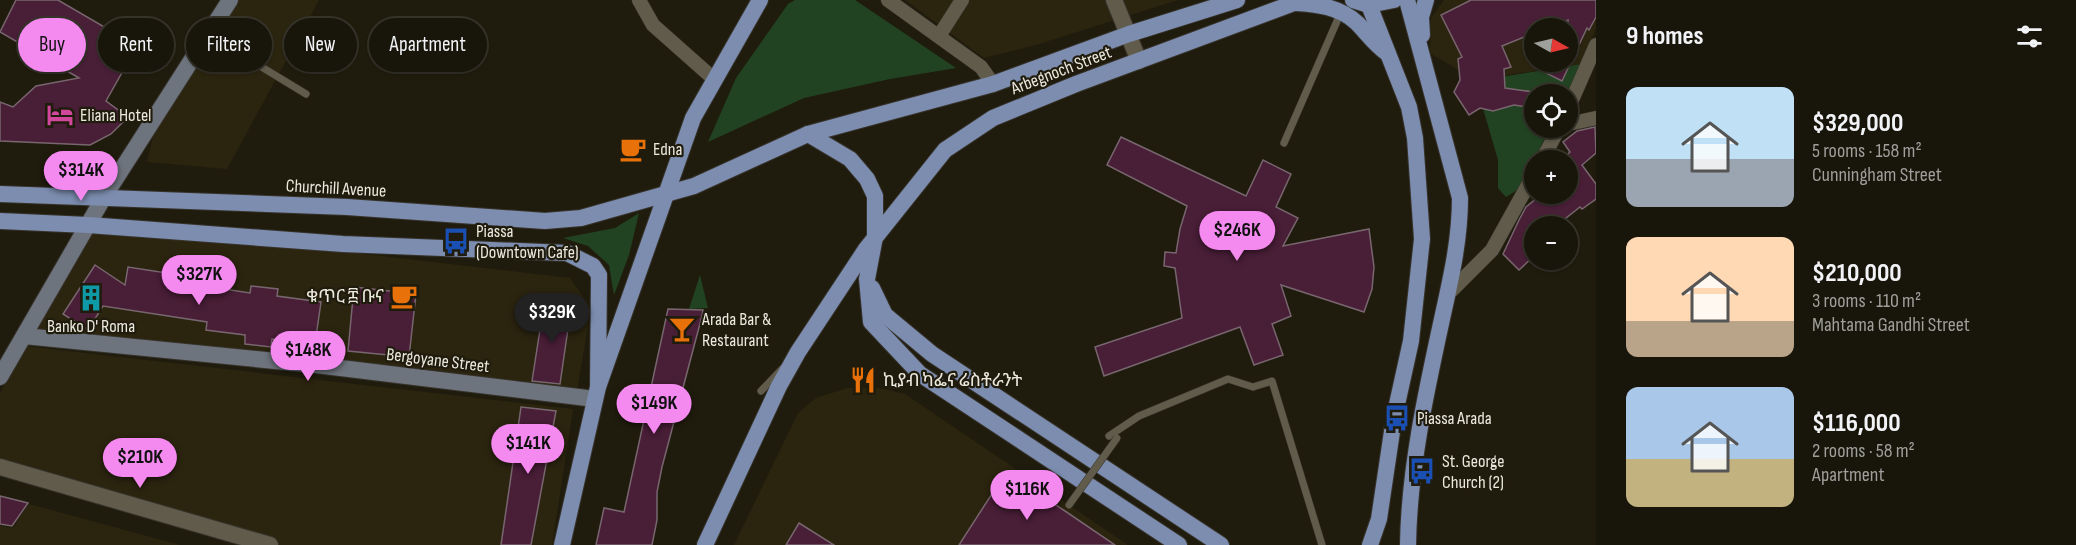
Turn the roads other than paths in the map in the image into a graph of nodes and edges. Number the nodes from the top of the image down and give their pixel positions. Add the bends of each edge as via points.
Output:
1 (230, 0) edge
2 (639, 0) edge
3 (760, 0) edge
4 (888, 0) edge
5 (962, 0) edge
6 (1114, 0) edge
7 (1237, 0) edge
8 (1394, 0) edge
9 (1407, 0) edge
10 (1426, 0) edge
11 (1298, 2) edge
12 (1369, 5) junction
13 (1347, 6) edge
14 (219, 18) edge
15 (1129, 34) junction
16 (939, 36) junction
17 (1596, 45) edge
18 (1389, 54) junction
19 (1139, 61) junction
20 (1425, 63) junction
21 (186, 70) edge
22 (270, 72) edge
23 (715, 80) junction
24 (993, 84) junction
25 (1578, 86) edge
26 (306, 94) dead end
27 (1596, 118) edge
28 (1578, 122) edge
29 (808, 135) junction
30 (1284, 143) dead end
31 (1524, 192) edge
32 (0, 194) edge
33 (666, 194) junction
34 (104, 197) junction
35 (0, 221) edge
36 (88, 225) junction
37 (874, 237) junction
38 (867, 279) junction
39 (1448, 294) junction
40 (24, 336) junction
41 (798, 352) junction
42 (0, 377) edge
43 (761, 391) dead end
44 (597, 393) junction
45 (0, 467) edge
46 (1067, 508) dead end
47 (270, 545) edge
48 (562, 545) edge
49 (705, 545) edge
50 (1179, 545) edge
51 (1221, 545) edge
52 (1322, 545) edge
53 (1370, 545) edge
54 (1408, 545) edge

1 - 14 main road
2 - 23 street via 652,25
3 - 23 main road
4 - 16 street
5 - 16 street
6 - 15 street
7 - 15 main road, Arbegnoch Street
8 - 12 main road
9 - 20 main road
10 - 20 main road via 1421,17
11 - 13 main road
11 - 19 main road, Arbegnoch Street
12 - 13 main road
12 - 18 main road
13 - 18 main road via 1355,21
13 - 30 lane
15 - 19 street
15 - 24 main road, Arbegnoch Street
16 - 24 street via 981,67
17 - 25 street
18 - 53 main road via 1409,107 1415,138 1422,239 1411,341 1379,519
19 - 37 main road, Arbegnoch Street via 993,118 964,137 945,150
20 - 39 main road via 1460,198 1460,232
21 - 34 main road
22 - 26 lane
23 - 33 main road via 693,118
24 - 29 main road, Arbegnoch Street
27 - 28 street
29 - 33 main road, Arbegnoch Street via 694,186
29 - 37 main road via 850,159 867,179 875,196
31 - 39 street via 1492,250
32 - 34 main road, Churchill Avenue
33 - 34 main road, Churchill Avenue via 593,215 544,222 347,207
33 - 44 main road
34 - 36 main road
35 - 36 main road
36 - 40 main road
36 - 44 main road via 343,244 551,251 581,258 599,275 601,290
37 - 38 main road
37 - 41 main road, Arbegnoch Street
38 - 50 main road via 871,322 920,374
38 - 51 main road via 885,315 932,354
39 - 54 main road via 1411,496
40 - 42 main road
40 - 44 main road, Bergoyane Street
41 - 43 lane
41 - 49 main road, Arbegnoch Street
44 - 48 main road
45 - 47 street
46 - 52 lane, bridge via 1113,437 1139,416 1228,379 1253,387 1272,381

